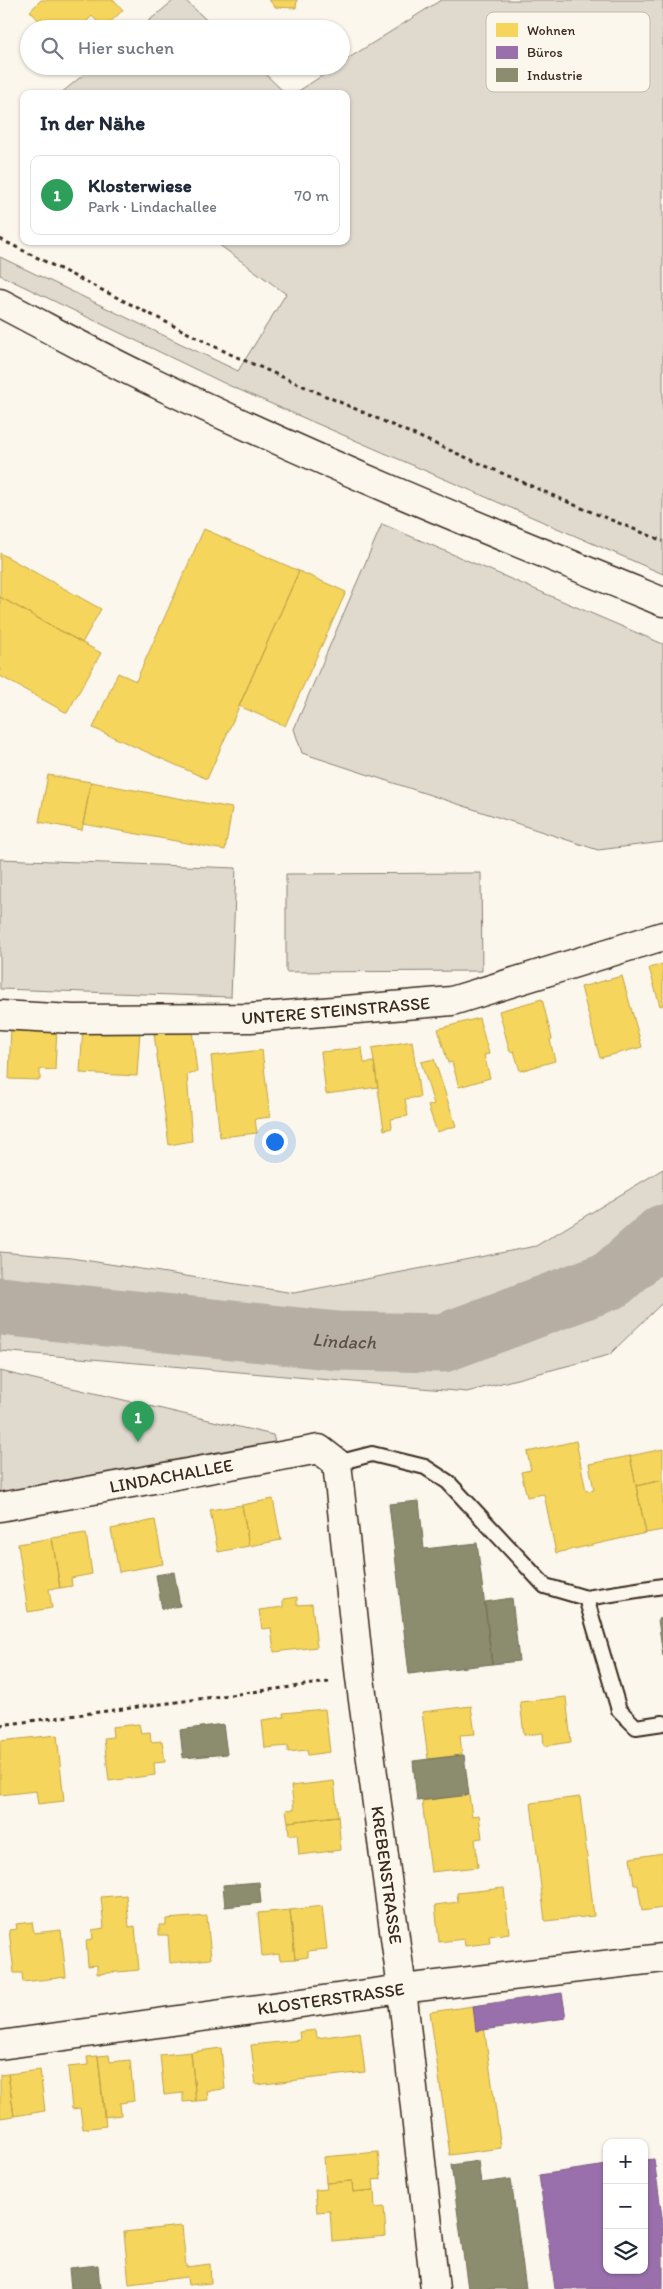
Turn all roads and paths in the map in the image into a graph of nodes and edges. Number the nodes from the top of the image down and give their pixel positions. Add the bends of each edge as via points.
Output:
1 (0, 239) edge
2 (0, 304) edge
3 (663, 541) edge
4 (663, 602) edge
5 (663, 936) edge
6 (0, 1015) edge
7 (337, 1463) junction
8 (0, 1507) edge
9 (663, 1586) edge
10 (586, 1598) junction
11 (360, 1678) junction
12 (663, 1723) edge
13 (0, 1725) edge
14 (663, 1958) edge
15 (402, 1989) junction
16 (0, 2045) edge
17 (435, 2289) edge

1 - 3 path via 230,354
2 - 4 street via 150,381 291,446 434,509
5 - 6 street, UNTERE STEINSTRASSE via 452,1001 251,1018 73,1019
7 - 8 street, LINDACHALLEE via 319,1449
7 - 10 lane via 372,1454 425,1467 448,1482 545,1586
7 - 11 street, KREBENSTRASSE
9 - 10 lane
10 - 12 lane via 619,1710 636,1727
11 - 13 path
11 - 15 street, KREBENSTRASSE
14 - 15 street, KLOSTERSTRASSE
15 - 16 street, KLOSTERSTRASSE
15 - 17 street, KREBENSTRASSE

